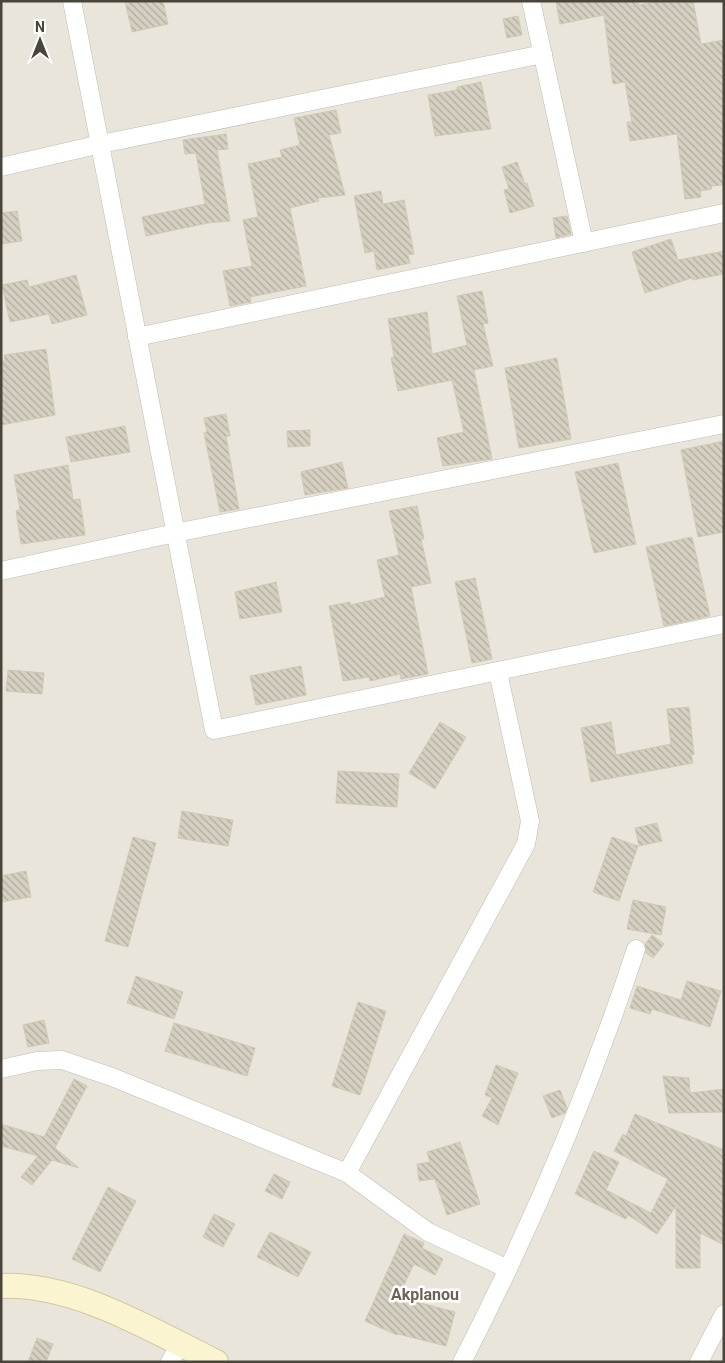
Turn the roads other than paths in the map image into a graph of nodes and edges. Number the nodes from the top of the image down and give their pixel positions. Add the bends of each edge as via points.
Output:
1 (72, 1) edge
2 (532, 1) edge
3 (543, 54) junction
4 (101, 144) junction
5 (1, 167) edge
6 (724, 213) edge
7 (584, 243) junction
8 (137, 337) junction
9 (724, 424) edge
10 (175, 533) junction
11 (1, 571) edge
12 (724, 624) edge
13 (498, 672) junction
14 (636, 949) dead end
15 (1, 1069) edge
16 (347, 1173) junction
17 (508, 1269) junction
18 (1, 1286) edge
19 (724, 1314) edge
20 (175, 1353) edge
21 (216, 1362) edge
22 (462, 1362) edge
23 (698, 1362) edge

1 - 4 street
2 - 3 street
3 - 4 street
3 - 7 street
4 - 5 street
4 - 8 street
6 - 7 street
7 - 8 street
8 - 10 street
9 - 10 street
10 - 11 street
10 - 13 street via 214,730
12 - 13 street
13 - 16 street via 530,821 526,844
14 - 17 street via 579,1109
15 - 16 street via 37,1061 62,1060 82,1066
16 - 17 street via 428,1232
17 - 22 street
18 - 20 street via 60,1293 112,1310
19 - 23 street
20 - 21 street

